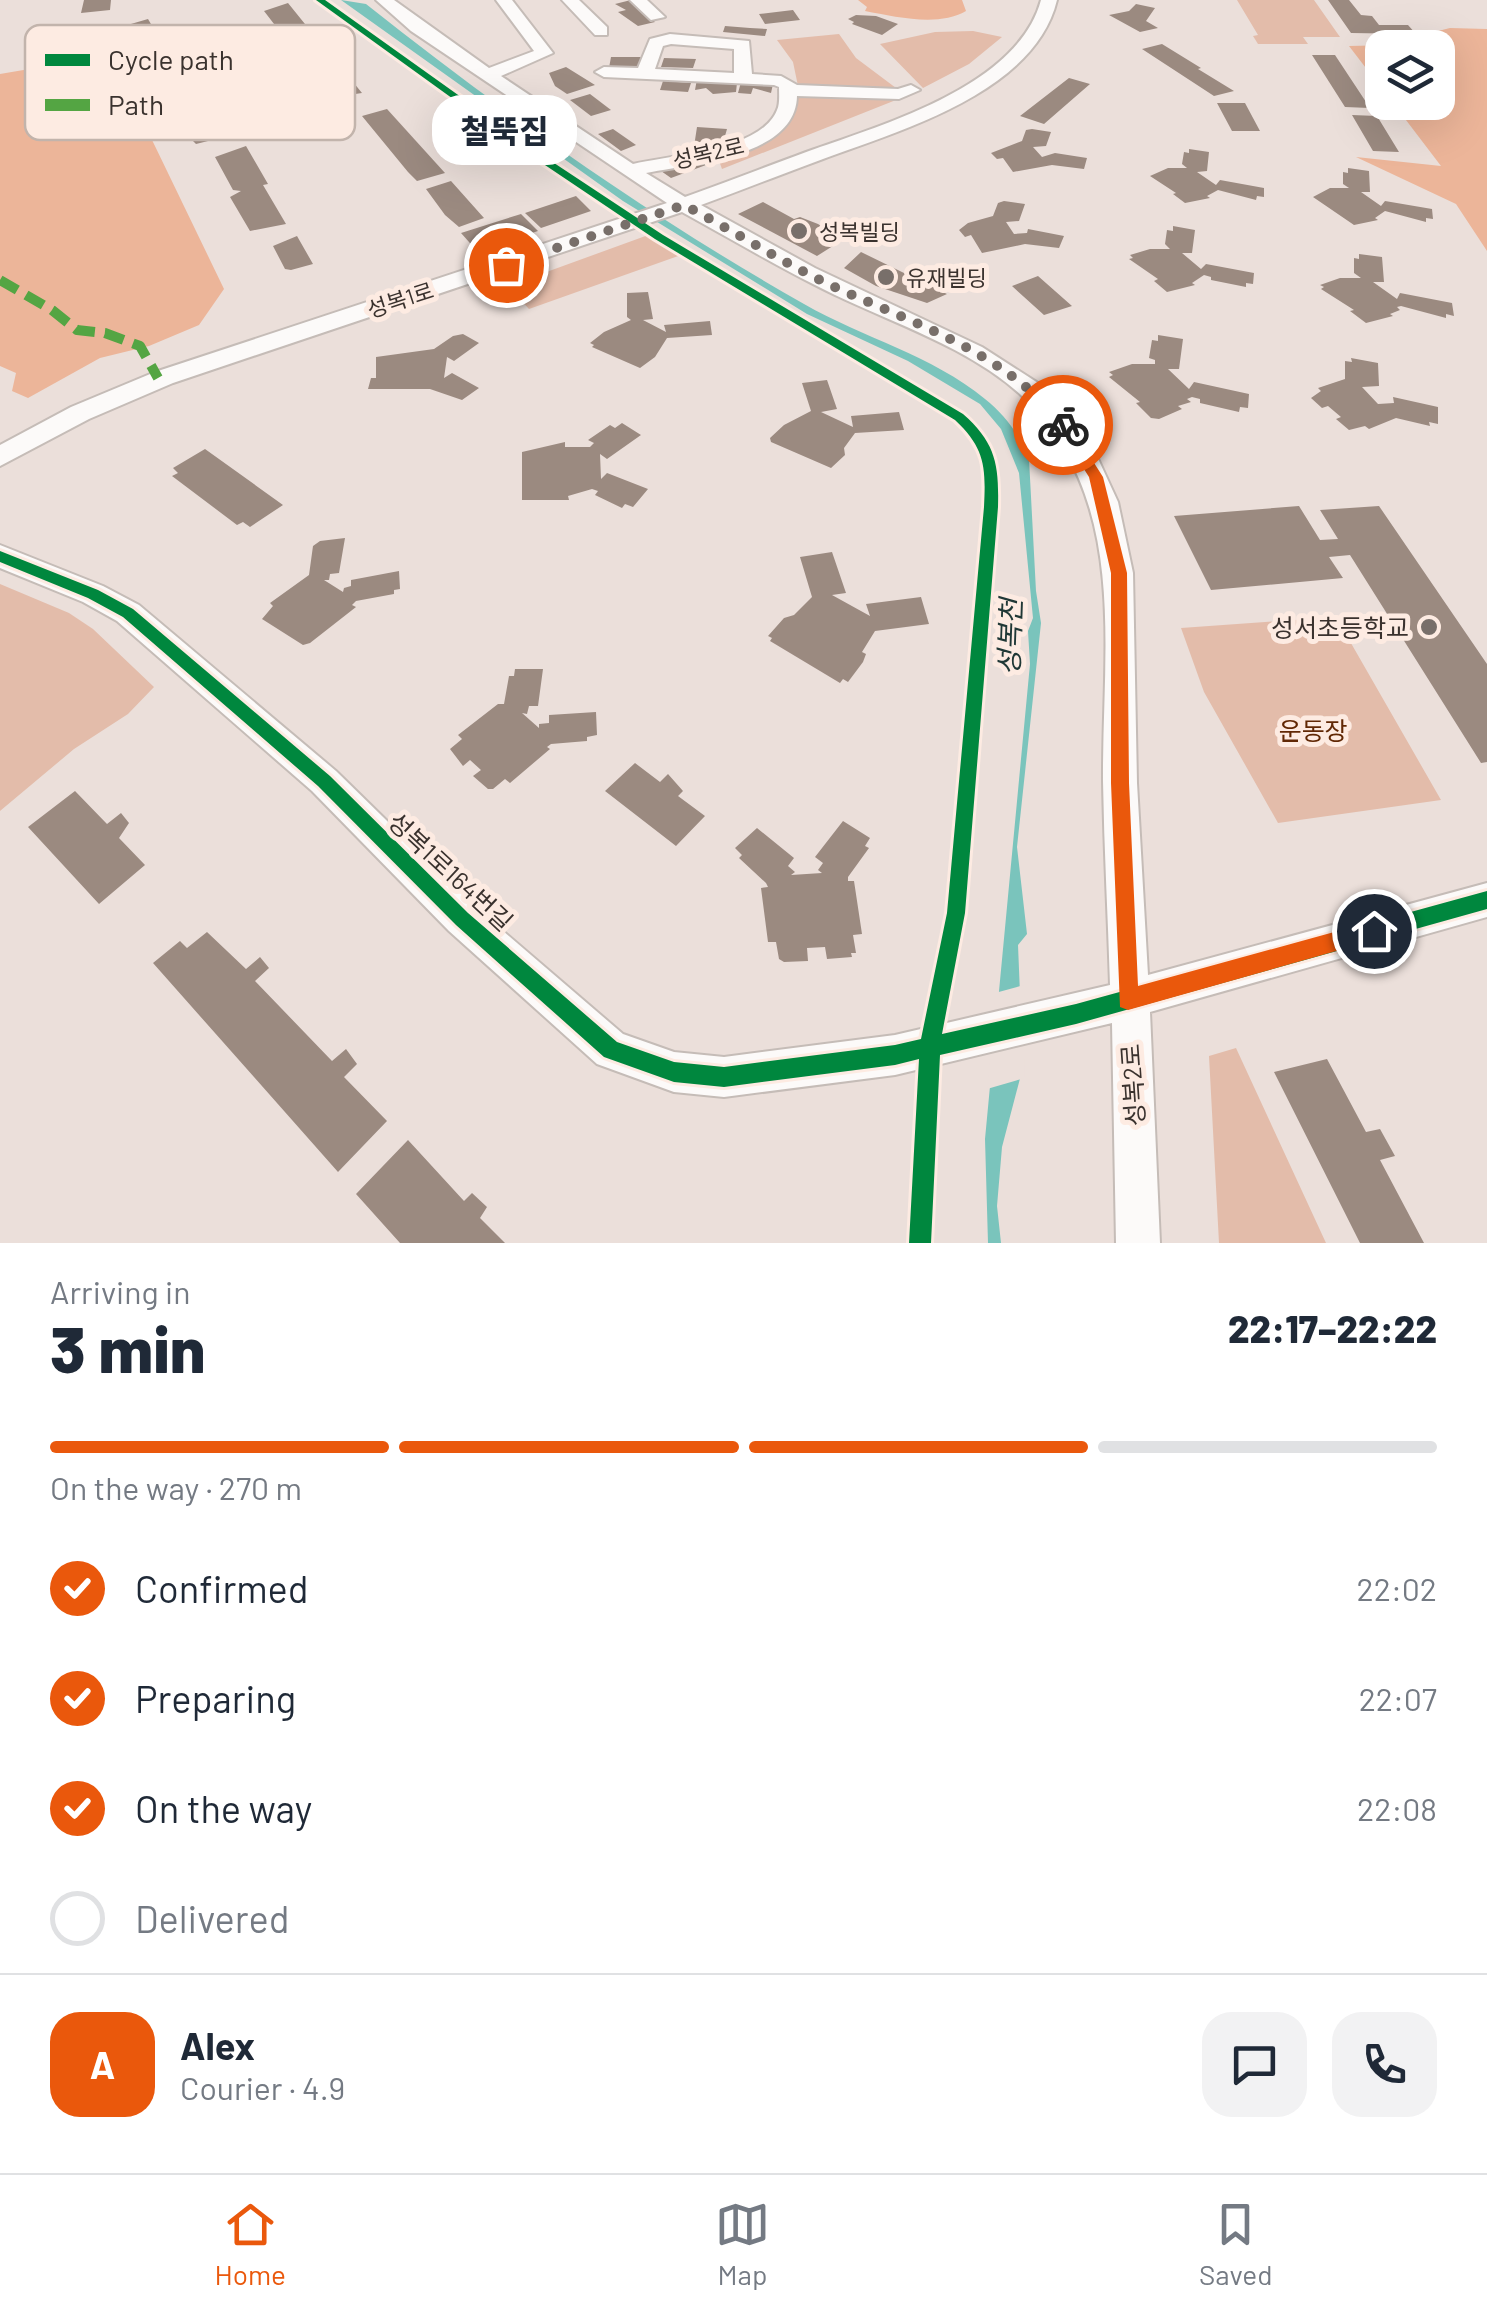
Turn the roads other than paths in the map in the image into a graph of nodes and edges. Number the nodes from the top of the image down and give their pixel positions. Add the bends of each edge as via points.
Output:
1 (384, 0) edge
2 (481, 0) edge
3 (504, 0) edge
4 (570, 0) edge
5 (638, 0) edge
6 (1049, 0) edge
7 (656, 17) dead end
8 (602, 30) dead end
9 (539, 43) junction
10 (604, 72) dead end
11 (645, 74) junction
12 (487, 75) junction
13 (743, 78) junction
14 (790, 90) junction
15 (911, 90) dead end
16 (628, 171) junction
17 (676, 208) junction
18 (0, 457) edge
19 (0, 556) edge
20 (1487, 900) edge
21 (1128, 1000) junction
22 (1138, 1243) edge

1 - 12 street, 성복2로
2 - 9 street
3 - 9 street
4 - 8 street
5 - 7 street
6 - 17 street, 성복1로 via 1018,52 962,95
9 - 12 street via 541,58
10 - 11 street
11 - 13 street
11 - 13 street via 661,40 716,33 742,45
12 - 16 street, 성복2로
13 - 14 street via 775,80
14 - 15 street
14 - 16 street, 성복2로 via 780,118 747,147
16 - 17 street, 성복2로
17 - 18 street, 성복1로 via 158,378
17 - 21 street, 성복2로 via 974,352 1029,389 1081,450 1104,502 1119,573
19 - 21 street, 성복1로164번길 via 128,613 324,781 462,919 611,1050 674,1072 724,1077 919,1049
20 - 21 street
21 - 22 street, 성복2로

